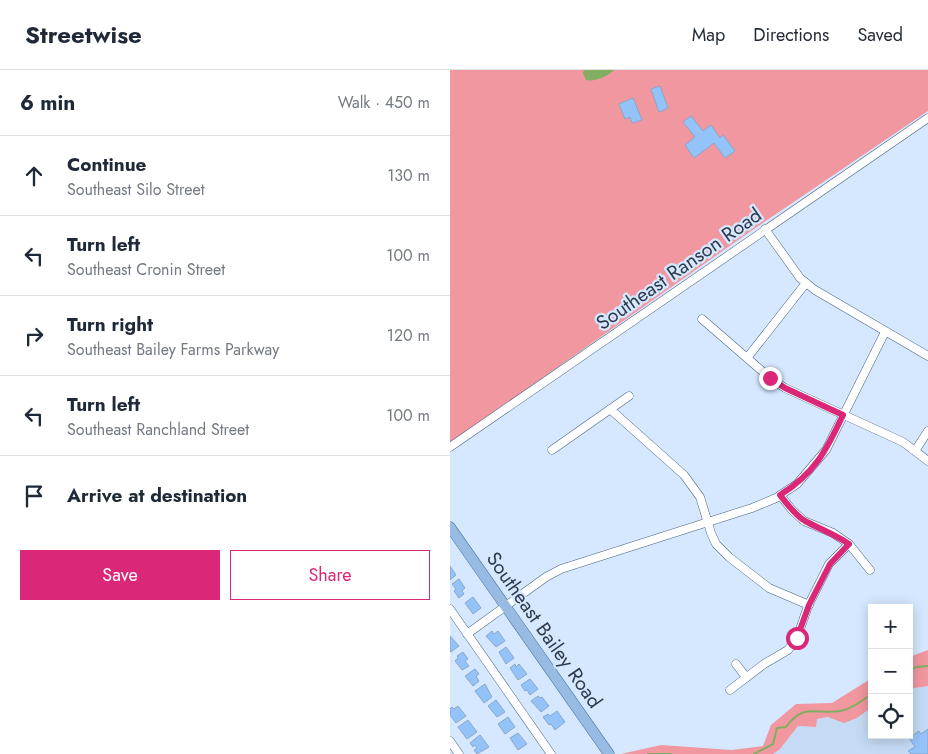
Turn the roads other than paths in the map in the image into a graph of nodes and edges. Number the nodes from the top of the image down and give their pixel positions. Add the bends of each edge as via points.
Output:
1 (928, 118) edge
2 (764, 230) junction
3 (806, 283) junction
4 (702, 319) dead end
5 (884, 332) junction
6 (928, 356) edge
7 (747, 358) junction
8 (629, 396) dead end
9 (610, 409) junction
10 (843, 415) junction
11 (928, 431) edge
12 (450, 447) edge
13 (552, 450) dead end
14 (915, 451) junction
15 (928, 460) edge
16 (780, 495) junction
17 (709, 522) junction
18 (450, 527) edge
19 (849, 544) junction
20 (870, 570) dead end
21 (809, 605) junction
22 (506, 606) junction
23 (450, 609) edge
24 (467, 634) junction
25 (736, 664) dead end
26 (746, 678) junction
27 (730, 690) dead end
28 (450, 741) edge
29 (459, 754) edge
30 (551, 754) edge
31 (609, 754) edge

1 - 2 street, Southeast Ranson Road
2 - 3 street
2 - 12 street, Southeast Ranson Road
3 - 5 street
3 - 7 street
4 - 7 street
5 - 6 street
5 - 10 street
7 - 10 street via 785,388
8 - 9 street
9 - 13 street
9 - 17 street via 684,475 700,497
10 - 14 street via 903,442
10 - 16 street via 826,450 812,468 797,484
11 - 14 street
14 - 15 street
16 - 17 street
16 - 19 street via 804,521 833,533
17 - 21 street via 716,544 729,557 770,588
17 - 22 street via 561,568
18 - 22 main road, Southeast Bailey Road
19 - 20 street
19 - 21 street via 830,564
21 - 26 street via 799,633 788,650
22 - 24 street
22 - 31 main road, Southeast Bailey Road
23 - 24 street
24 - 30 street
25 - 26 street
26 - 27 street
28 - 29 street

